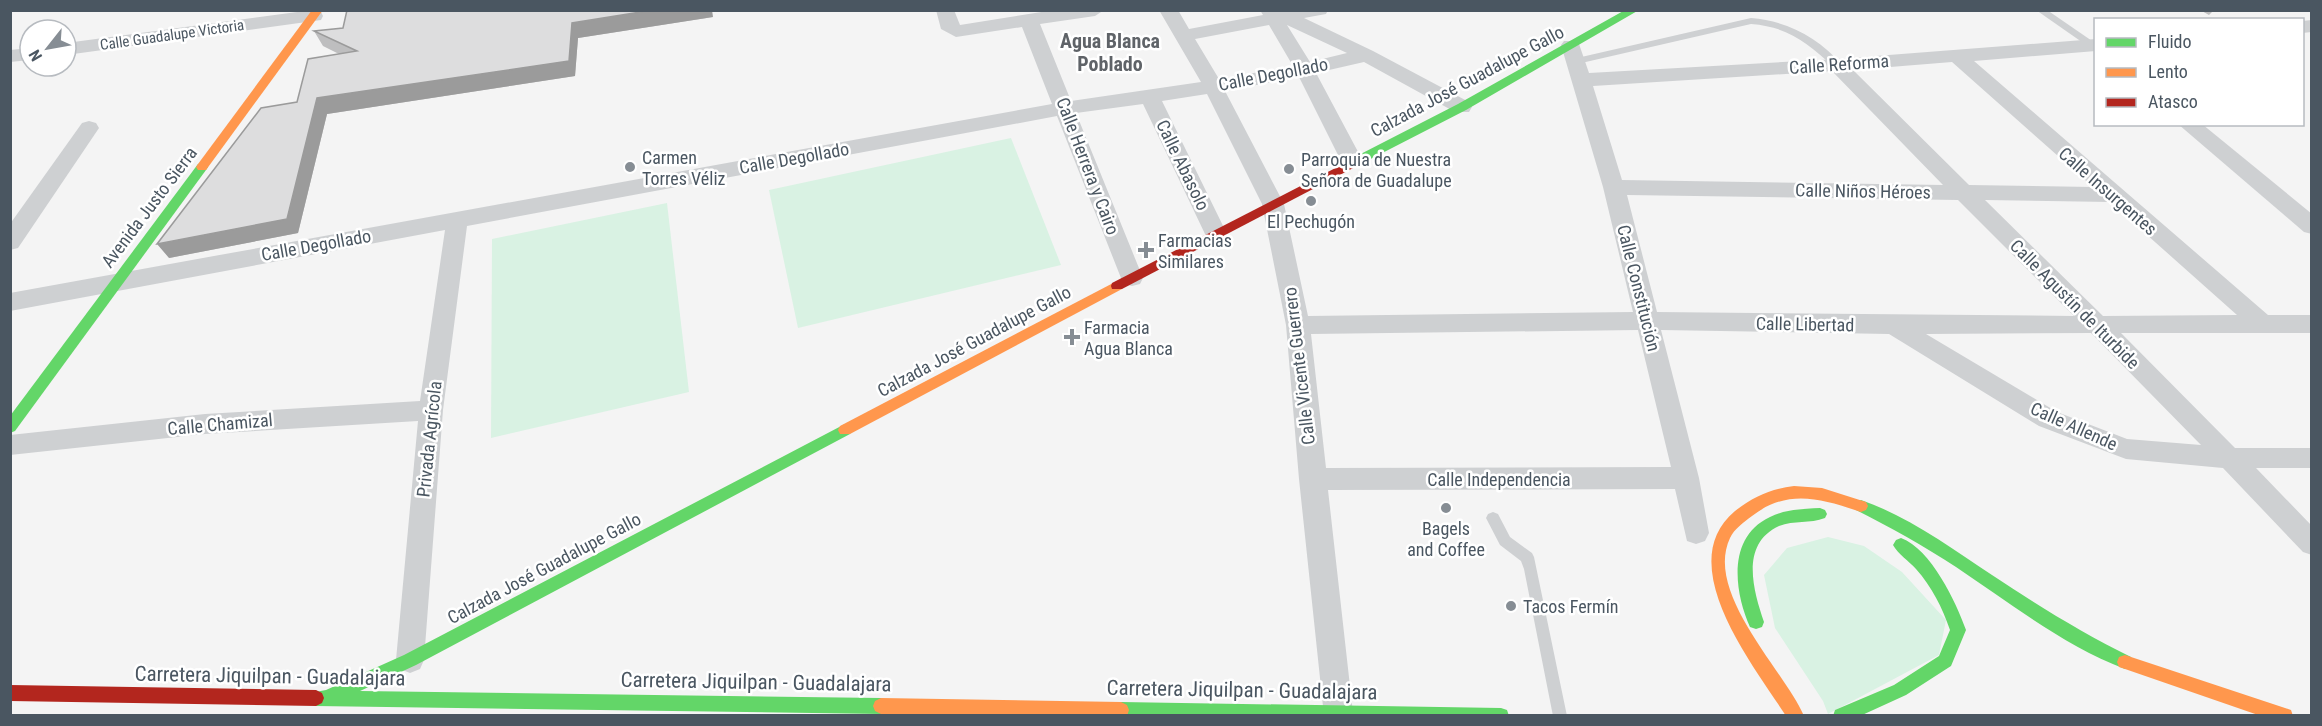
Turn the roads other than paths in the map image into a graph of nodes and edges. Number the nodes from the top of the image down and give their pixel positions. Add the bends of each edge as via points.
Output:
1 (945, 10) edge
2 (1095, 10) edge
3 (1168, 10) edge
4 (1319, 10) edge
5 (1634, 10) edge
6 (2040, 10) edge
7 (316, 13) edge
8 (1277, 16) edge
9 (1029, 21) junction
10 (1182, 36) junction
11 (2094, 46) edge
12 (78, 47) edge
13 (1365, 55) junction
14 (1957, 56) junction
15 (1577, 62) junction
16 (1837, 65) junction
17 (1305, 70) junction
18 (1213, 86) junction
19 (1150, 97) junction
20 (1462, 107) junction
21 (1066, 108) junction
22 (2190, 126) edge
23 (89, 128) dead end
24 (1353, 162) junction
25 (1614, 187) junction
26 (1961, 192) junction
27 (2112, 195) junction
28 (1273, 204) junction
29 (457, 219) junction
30 (2312, 226) edge
31 (1216, 234) junction
32 (10, 242) edge
33 (1132, 278) junction
34 (115, 282) junction
35 (10, 302) edge
36 (1647, 321) junction
37 (2261, 323) junction
38 (2312, 324) edge
39 (1298, 325) junction
40 (1893, 325) junction
41 (2096, 325) junction
42 (431, 410) junction
43 (10, 427) edge
44 (10, 445) edge
45 (2231, 458) junction
46 (2312, 458) edge
47 (1686, 478) junction
48 (1312, 479) junction
49 (1836, 517) dead end
50 (1493, 518) dead end
51 (1696, 533) dead end
52 (1889, 538) dead end
53 (2312, 544) edge
54 (1761, 630) dead end
55 (410, 660) junction
56 (10, 693) edge
57 (327, 698) junction
58 (1338, 713) junction
59 (1501, 716) edge
60 (1560, 716) edge
61 (1796, 716) edge
62 (1840, 716) edge
63 (2285, 716) edge

1 - 9 street via 951,29
2 - 9 street
3 - 10 street, Calle Vicente Guerrero
4 - 8 street
5 - 15 main road, Calzada José Guadalupe Gallo
6 - 11 lane
7 - 12 street, Calle Guadalupe Victoria
7 - 34 main road, Avenida Justo Sierra
8 - 10 street
8 - 13 street
8 - 17 street
9 - 21 street, Calle Herrera y Cairo
10 - 18 street, Calle Vicente Guerrero
11 - 14 street, Calle Reforma
13 - 17 street, Calle Degollado
13 - 20 street
14 - 16 street, Calle Reforma
14 - 27 street, Calle Insurgentes
15 - 16 street, Calle Reforma
15 - 16 lane via 1751,21 1772,21 1808,39
15 - 20 main road, Calzada José Guadalupe Gallo
15 - 25 street, Calle Constitución
16 - 26 street, Calle Agustín de Iturbide
17 - 18 street, Calle Degollado
17 - 24 street
18 - 19 street, Calle Degollado
18 - 28 street, Calle Vicente Guerrero
19 - 21 street, Calle Degollado
19 - 31 street, Calle Abasolo
20 - 24 main road, Calzada José Guadalupe Gallo
21 - 29 street, Calle Degollado
21 - 33 street, Calle Herrera y Cairo
22 - 30 street
23 - 32 street
24 - 28 main road, Calzada José Guadalupe Gallo
25 - 26 street, Calle Niños Héroes
25 - 36 street, Calle Constitución
26 - 27 street, Calle Niños Héroes
26 - 41 street, Calle Agustín de Iturbide
27 - 37 street, Calle Insurgentes
28 - 31 main road, Calzada José Guadalupe Gallo
28 - 39 street, Calle Vicente Guerrero
29 - 34 street, Calle Degollado
29 - 42 street, Privada Agrícola
31 - 33 main road, Calzada José Guadalupe Gallo
33 - 55 main road, Calzada José Guadalupe Gallo
34 - 35 street, Calle Degollado
34 - 43 main road, Avenida Justo Sierra
36 - 39 street, Calle Libertad
36 - 40 street, Calle Libertad
36 - 47 street, Calle Constitución
37 - 38 street, Calle Libertad
37 - 41 street, Calle Libertad
39 - 48 street, Calle Vicente Guerrero
40 - 41 street, Calle Libertad
40 - 45 street, Calle Allende via 2048,418 2126,449
41 - 45 street, Calle Agustín de Iturbide
42 - 44 street, Calle Chamizal via 205,424
42 - 55 street, Privada Agrícola
45 - 46 street, Calle Allende
45 - 53 street, Calle Agustín de Iturbide
47 - 48 street, Calle Independencia
47 - 51 street, Calle Constitución
48 - 58 street, Calle Vicente Guerrero
49 - 54 main road via 1811,513 1782,518 1761,529 1747,545 1742,585
50 - 60 lane via 1505,541 1527,557 1532,569
52 - 62 main road via 1916,557 1938,580 1959,630 1945,662 1900,690
55 - 57 main road, Calzada José Guadalupe Gallo
56 - 57 main road, Carretera Jiquilpan - Guadalajara
57 - 58 main road, Carretera Jiquilpan - Guadalajara
58 - 59 main road, Carretera Jiquilpan - Guadalajara
61 - 63 main road via 1742,631 1721,590 1716,561 1720,539 1742,512 1768,498 1799,492 1832,496 1882,515 2098,650 2155,674

